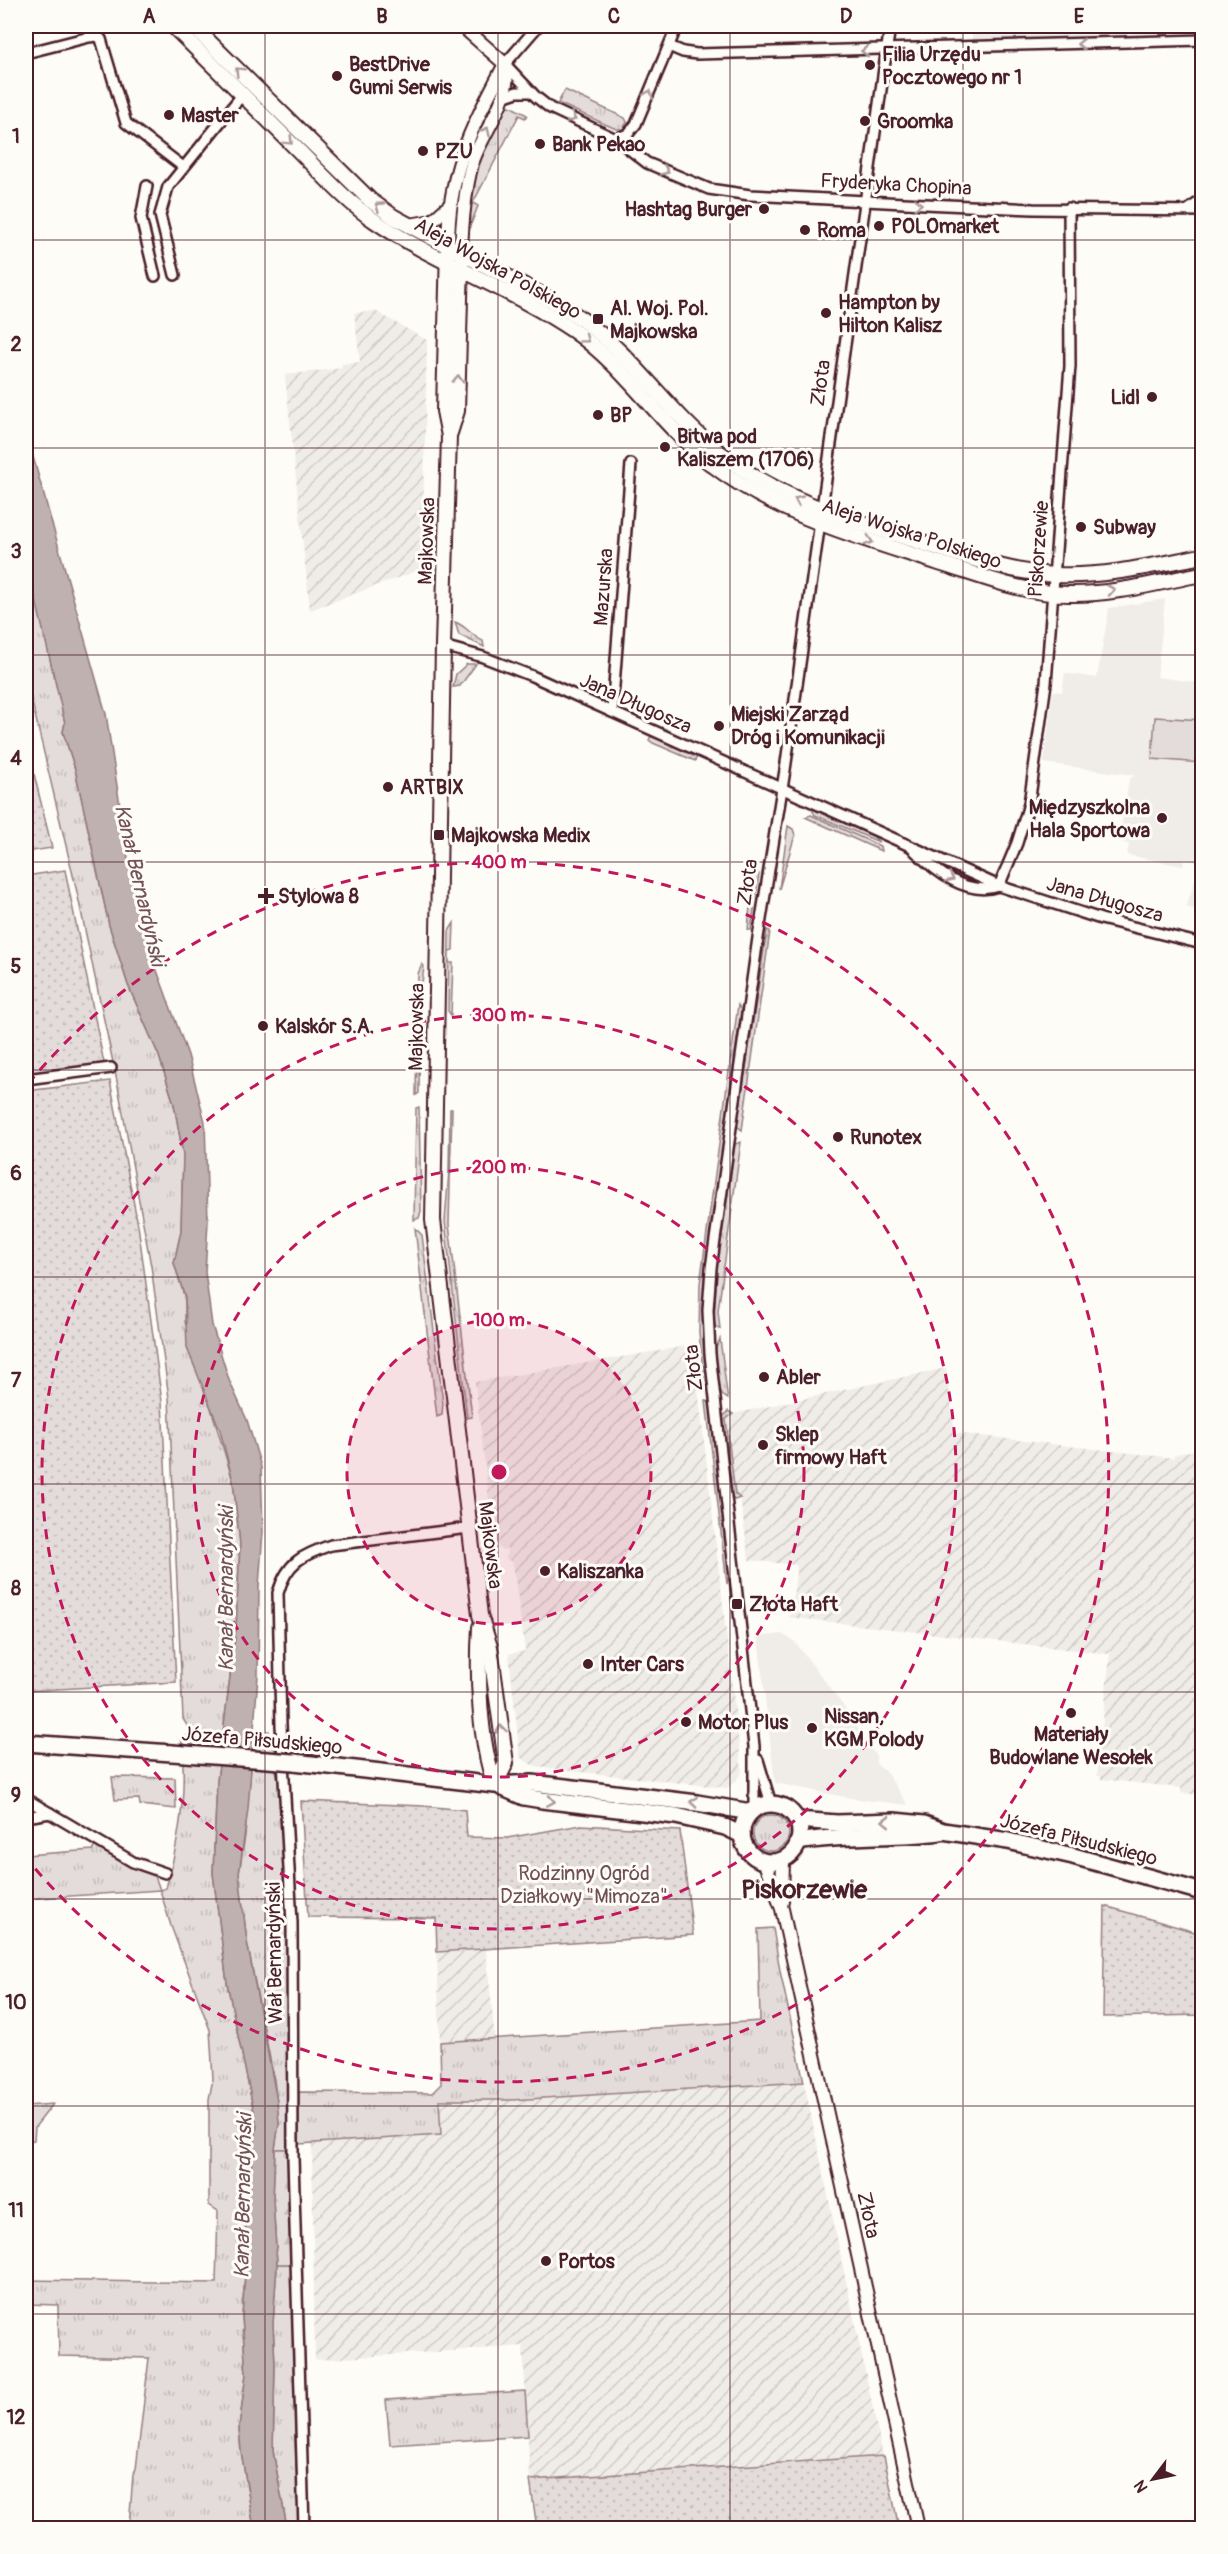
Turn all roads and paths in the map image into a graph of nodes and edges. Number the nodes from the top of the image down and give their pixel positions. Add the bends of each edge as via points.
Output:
1 (173, 26) edge
2 (193, 26) edge
3 (462, 26) edge
4 (538, 26) edge
5 (677, 26) edge
6 (890, 26) edge
7 (1203, 40) edge
8 (669, 46) junction
9 (886, 51) junction
10 (26, 53) edge
11 (505, 64) junction
12 (531, 92) junction
13 (242, 94) junction
14 (505, 96) junction
15 (616, 139) junction
16 (182, 166) junction
17 (147, 186) dead end
18 (865, 200) junction
19 (1203, 200) edge
20 (450, 205) junction
21 (1069, 208) junction
22 (1188, 210) junction
23 (1203, 211) edge
24 (160, 215) junction
25 (141, 218) junction
26 (410, 225) junction
27 (448, 246) junction
28 (462, 253) junction
29 (448, 261) junction
30 (461, 269) junction
31 (175, 275) dead end
32 (154, 276) dead end
33 (449, 436) junction
34 (631, 464) dead end
35 (821, 517) junction
36 (1203, 556) edge
37 (1203, 574) edge
38 (1054, 575) junction
39 (1053, 593) junction
40 (443, 646) junction
41 (612, 712) junction
42 (783, 788) junction
43 (999, 886) junction
44 (1203, 944) edge
45 (111, 1068) dead end
46 (26, 1079) edge
47 (470, 1528) junction
48 (26, 1743) edge
49 (753, 1746) junction
50 (495, 1785) junction
51 (26, 1799) edge
52 (771, 1804) junction
53 (753, 1811) junction
54 (50, 1813) junction
55 (26, 1817) edge
56 (796, 1820) junction
57 (943, 1831) junction
58 (742, 1835) junction
59 (798, 1842) junction
60 (783, 1859) junction
61 (764, 1861) junction
62 (165, 1873) dead end
63 (1203, 1892) edge
64 (782, 1909) junction
65 (304, 2529) edge
66 (918, 2529) edge

1 - 13 main road, Aleja Wojska Polskiego
26 -> 2 main road, Aleja Wojska Polskiego via 358,189
3 - 11 street
4 - 11 street
5 - 8 street
6 - 9 street, Złota
7 -> 9 street
9 -> 8 street via 698,54
15 -> 8 street via 628,134 636,124
9 - 18 street, Złota
10 - 16 street via 97,36 126,123
11 - 12 street, Fryderyka Chopina
11 - 14 street, Majkowska
11 - 20 street, Majkowska via 465,143
12 - 14 street
12 -> 15 street, Fryderyka Chopina via 550,108
13 - 16 street
13 -> 29 main road, Aleja Wojska Polskiego via 361,211 393,233
28 -> 14 street, Majkowska via 464,206 473,162
15 -> 18 street, Fryderyka Chopina via 647,163 709,189 750,195
16 - 24 street via 168,187
17 - 25 street
18 -> 21 street, Fryderyka Chopina
18 - 35 street, Złota
19 - 22 street
20 - 26 street via 432,221
20 - 27 street, Majkowska
21 - 22 street, Fryderyka Chopina
21 - 38 street, Piskorzewie via 1070,366
22 - 23 street, Fryderyka Chopina
24 - 25 street
24 - 31 street
25 - 32 street
26 - 27 main road, Aleja Wojska Polskiego
27 - 28 main road, Aleja Wojska Polskiego
27 - 29 main road, Majkowska
28 - 30 main road, Majkowska
35 -> 28 main road, Aleja Wojska Polskiego via 716,450 621,351 583,320
29 - 30 main road, Aleja Wojska Polskiego
29 - 33 main road, Majkowska via 444,411
33 -> 30 main road, Majkowska via 457,411
30 -> 35 main road, Aleja Wojska Polskiego via 575,332 611,361 708,461 770,502
33 - 40 main road, Majkowska
34 - 41 street, Mazurska
35 - 38 main road, Aleja Wojska Polskiego via 981,561
35 -> 39 main road, Aleja Wojska Polskiego via 1007,584
35 - 42 street, Złota
36 - 38 main road, Aleja Wojska Polskiego via 1104,573
39 -> 37 main road, Aleja Wojska Polskiego via 1098,592
38 - 39 street, Piskorzewie
39 - 43 street, Piskorzewie via 1043,708 1029,804
40 - 41 street, Jana Długosza via 502,664
40 - 47 main road, Majkowska via 433,1220
41 - 42 street, Jana Długosza
42 - 43 street, Jana Długosza
42 - 49 street, Złota via 744,1033 708,1310
43 - 44 street, Jana Długosza via 1101,920
45 - 46 street
47 - 50 main road, Majkowska via 480,1616 490,1647 506,1763
47 - 65 street, Wał Bernardyński via 331,1545 294,1562 278,1593 292,1923 293,2157
48 - 50 main road, Józefa Piłsudskiego, bridge via 294,1762
49 - 52 street, Złota
49 - 53 street, Złota
53 -> 50 main road, Józefa Piłsudskiego via 532,1783
50 -> 58 main road, Józefa Piłsudskiego via 524,1797 688,1818
51 - 54 street
52 - 53 main road
52 - 56 main road via 783,1807
53 - 58 main road via 744,1822
54 - 55 street
54 - 62 street via 133,1862
57 -> 56 main road, Józefa Piłsudskiego via 901,1821
56 - 59 main road
57 - 59 main road, Józefa Piłsudskiego
57 - 63 main road, Józefa Piłsudskiego via 1045,1849
58 - 61 main road via 749,1851
59 - 60 main road
60 - 61 main road
60 - 64 street, Złota
61 - 64 street, Złota
64 - 66 street, Złota

